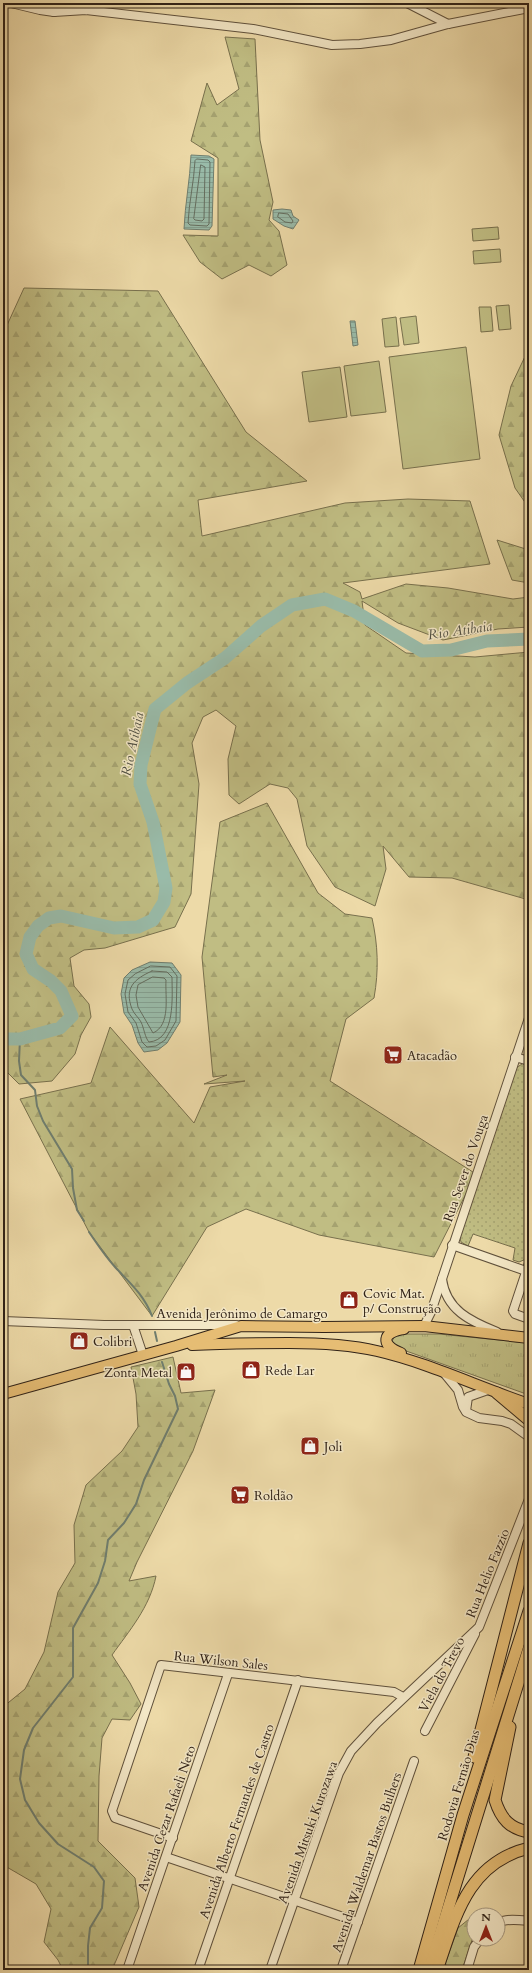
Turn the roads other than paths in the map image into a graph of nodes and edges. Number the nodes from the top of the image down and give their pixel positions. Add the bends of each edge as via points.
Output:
1 (10, 3) edge
2 (56, 3) edge
3 (75, 3) edge
4 (407, 3) edge
5 (529, 8) edge
6 (86, 10) junction
7 (54, 12) junction
8 (448, 24) junction
9 (529, 1018) edge
10 (515, 1057) junction
11 (529, 1062) edge
12 (452, 1245) junction
13 (528, 1267) edge
14 (442, 1276) junction
15 (529, 1319) edge
16 (3, 1322) edge
17 (133, 1325) junction
18 (240, 1326) junction
19 (422, 1326) junction
20 (324, 1327) junction
21 (505, 1336) junction
22 (529, 1338) edge
23 (270, 1342) junction
24 (176, 1346) junction
25 (143, 1355) junction
26 (421, 1363) junction
27 (444, 1373) junction
28 (492, 1392) junction
29 (3, 1394) edge
30 (529, 1404) edge
31 (466, 1412) junction
32 (529, 1420) edge
33 (529, 1437) edge
34 (529, 1500) edge
35 (529, 1543) edge
36 (529, 1611) edge
37 (479, 1628) junction
38 (529, 1648) edge
39 (529, 1655) edge
40 (228, 1674) junction
41 (298, 1680) junction
42 (403, 1697) junction
43 (425, 1731) dead end
44 (414, 1761) dead end
45 (462, 1815) junction
46 (529, 1832) edge
47 (173, 1838) junction
48 (529, 1848) edge
49 (166, 1857) junction
50 (228, 1879) junction
51 (294, 1900) junction
52 (506, 1921) edge
53 (529, 1921) edge
54 (358, 1922) junction
55 (474, 1947) edge
56 (127, 1970) edge
57 (198, 1970) edge
58 (270, 1970) edge
59 (341, 1970) edge
60 (419, 1970) edge
61 (429, 1970) edge
62 (437, 1970) edge
63 (467, 1970) edge

1 - 7 street
2 - 7 street
3 - 6 street
4 - 8 street
5 - 8 street
6 - 7 street
6 - 8 street via 254,30 332,45 391,40
9 - 10 street, Rua Sever do Vouga
10 - 11 street
10 - 12 street, Rua Sever do Vouga
12 - 13 street
12 - 14 street, Rua Sever do Vouga
13 - 15 street via 513,1311
14 - 19 street, Rua Sever do Vouga via 431,1312
14 - 21 street via 444,1292 450,1304 463,1315
16 - 17 street, Avenida Jerônimo de Camargo
17 - 18 street, Avenida Jerônimo de Camargo
17 - 25 street
18 - 20 main road, Avenida Jerônimo de Camargo
18 - 24 main road
19 - 20 main road, Avenida Jerônimo de Camargo
19 - 21 main road, Avenida Jerônimo de Camargo
19 - 26 main road via 390,1333 386,1338 386,1343 395,1351
20 - 23 main road via 287,1330 272,1337
21 - 22 main road, Avenida Jerônimo de Camargo
23 - 24 main road
23 - 26 main road via 348,1345
24 - 25 main road
25 - 29 main road
26 - 27 main road
27 - 28 main road
27 - 31 street via 458,1390
28 - 30 main road
28 - 31 street via 468,1397
28 - 32 highway
31 - 33 street via 479,1418 511,1424
34 - 37 street, Rua Helio Fazzio
35 - 45 highway via 480,1732
36 - 45 highway, Rodovia Fernão Dias
37 - 42 street, Rua Helio Fazzio
37 - 43 street, Viela do Trevo
38 - 61 highway, Rodovia Fernão Dias
39 - 46 highway via 512,1717 495,1800 498,1811 506,1823 517,1830
40 - 41 street, Rua Wilson Sales
40 - 47 street, Avenida Cezar Rafaeli Neto
40 - 47 street, Rua Wilson Sales via 161,1666 117,1796 112,1811 115,1818
41 - 42 street, Rua Wilson Sales via 394,1692
41 - 50 street, Avenida Alberto Fernandes de Castro
42 - 51 street, Avenida Mitsuki Kurozawa via 351,1751 339,1773
44 - 54 street, Avenida Waldemar Bastos Bulhers
45 - 60 highway, Rodovia Fernão Dias
47 - 49 street, Avenida Cezar Rafaeli Neto
48 - 62 highway via 509,1854 475,1882 459,1906
49 - 50 street
49 - 56 street, Avenida Cezar Rafaeli Neto
50 - 51 street
50 - 57 street, Avenida Alberto Fernandes de Castro
51 - 54 street
51 - 58 street, Avenida Mitsuki Kurozawa
52 - 53 street
54 - 59 street, Avenida Waldemar Bastos Bulhers
55 - 63 street

